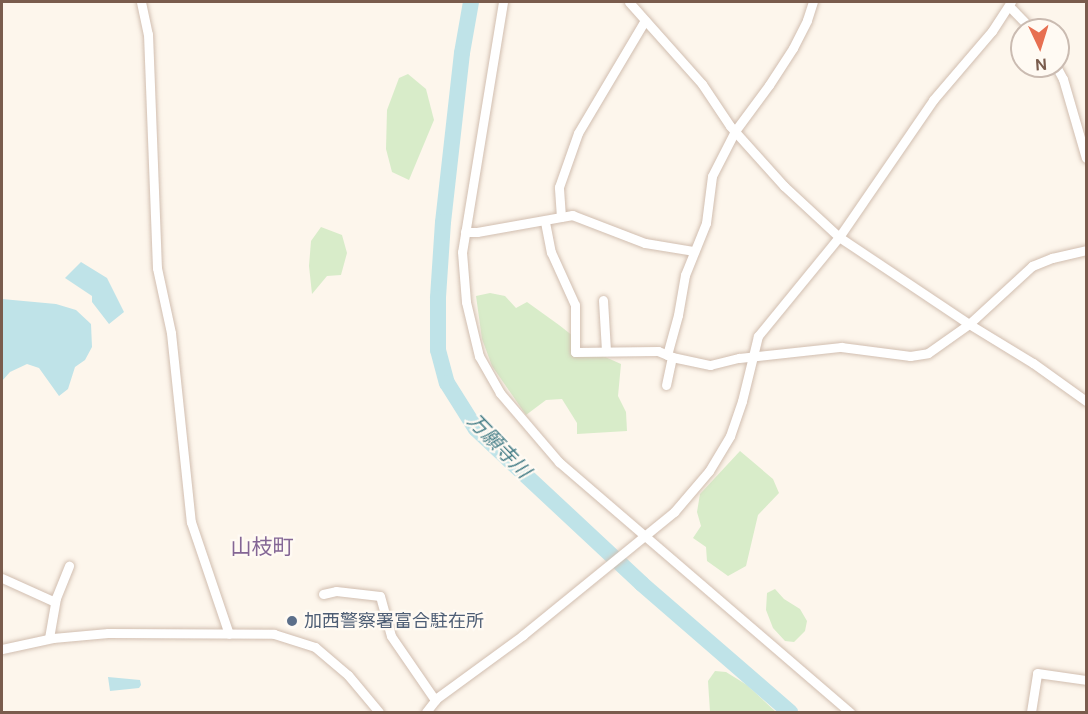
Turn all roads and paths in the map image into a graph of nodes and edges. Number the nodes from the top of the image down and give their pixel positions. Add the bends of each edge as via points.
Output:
1 (141, 2) edge
2 (503, 2) edge
3 (629, 2) edge
4 (813, 2) edge
5 (1010, 4) edge
6 (1022, 18) edge
7 (645, 20) junction
8 (1062, 78) edge
9 (735, 131) junction
10 (1086, 158) edge
11 (561, 217) junction
12 (545, 222) junction
13 (465, 232) junction
14 (839, 237) junction
15 (1086, 250) edge
16 (694, 251) junction
17 (603, 300) dead end
18 (969, 324) junction
19 (606, 351) junction
20 (669, 356) junction
21 (753, 359) junction
22 (666, 385) dead end
23 (1086, 401) edge
24 (644, 535) junction
25 (69, 566) dead end
26 (2, 578) edge
27 (323, 594) dead end
28 (55, 602) junction
29 (229, 634) junction
30 (50, 639) junction
31 (2, 649) edge
32 (1086, 680) edge
33 (435, 700) junction
34 (379, 712) edge
35 (426, 712) edge
36 (850, 712) edge
37 (1031, 712) edge

1 - 29 street via 148,34 157,268 171,333 191,522
2 - 13 street
3 - 7 street
4 - 9 street via 793,48
5 - 6 street
5 - 14 street via 933,100
7 - 9 street via 702,84
7 - 11 street via 578,133 559,188
8 - 10 street
9 - 14 street via 784,186
9 - 16 street via 712,176 706,223
11 - 12 street
11 - 16 street via 572,216 645,243
12 - 13 street
12 - 19 street via 551,252 575,305 575,352
13 - 24 street via 462,252 466,302 479,356 490,377 559,462
14 - 18 street
14 - 21 street via 758,336
15 - 18 street via 1032,266
16 - 20 street via 685,275
17 - 19 street
18 - 21 street via 928,353 910,356 841,347
18 - 23 street
19 - 20 street via 658,351
20 - 21 street via 710,365
20 - 22 street
21 - 24 street via 730,436 709,471 674,512
24 - 33 street via 523,635
24 - 36 street
25 - 28 street
26 - 28 street
27 - 33 street via 336,591 380,596 391,636
28 - 30 street
29 - 30 street via 108,633
29 - 34 street via 274,634 315,647 348,675
30 - 31 street
32 - 37 street via 1037,673
33 - 35 street

